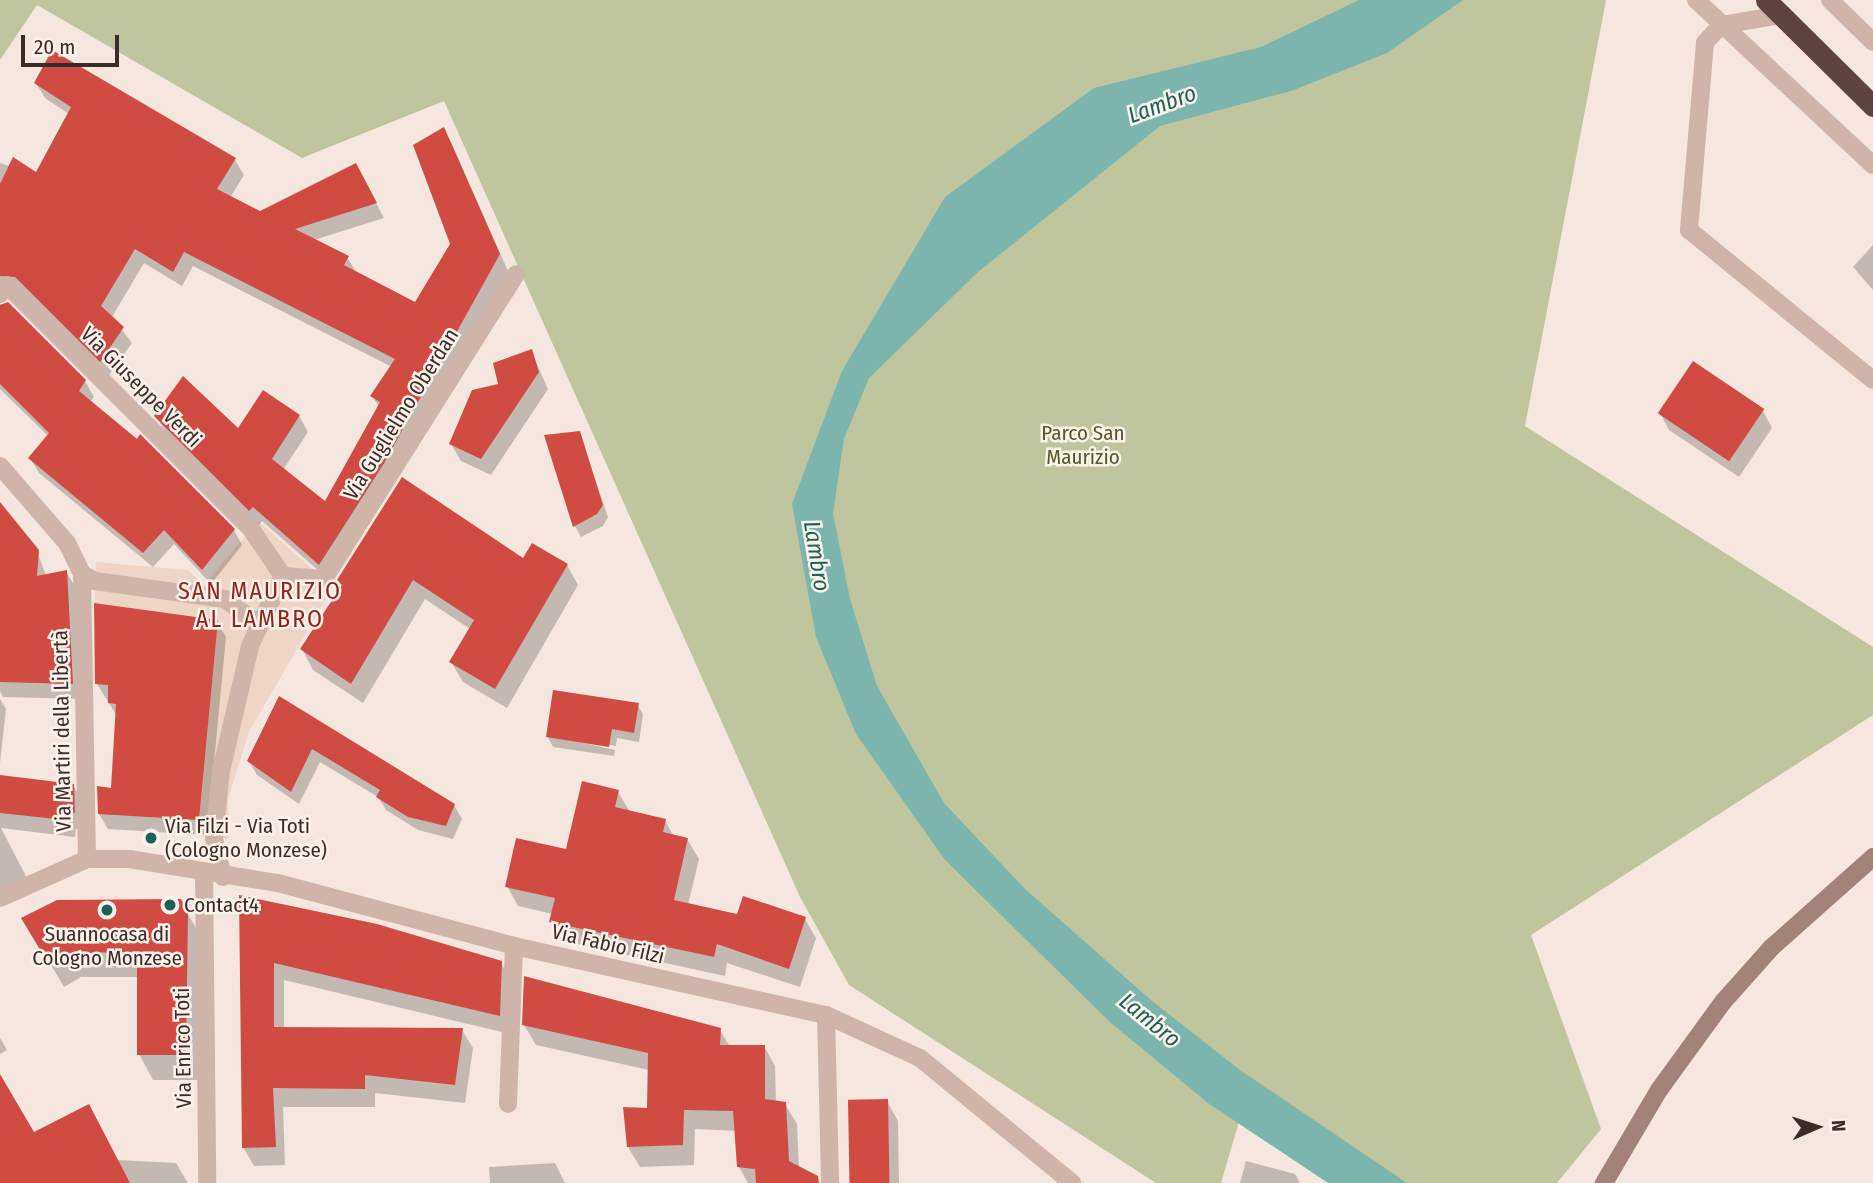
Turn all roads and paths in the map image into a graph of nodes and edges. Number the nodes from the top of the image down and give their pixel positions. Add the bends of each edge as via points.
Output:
1 (1696, 0) edge
2 (1830, 0) edge
3 (1773, 7) edge
4 (1721, 24) junction
5 (1873, 42) edge
6 (1873, 106) edge
7 (1873, 166) edge
8 (516, 274) dead end
9 (0, 294) edge
10 (1873, 380) edge
11 (0, 466) edge
12 (82, 574) junction
13 (283, 576) junction
14 (260, 626) junction
15 (1873, 857) edge
16 (87, 859) junction
17 (204, 871) junction
18 (223, 877) junction
19 (0, 898) edge
20 (514, 946) junction
21 (826, 1016) junction
22 (509, 1104) dead end
23 (207, 1183) edge
24 (830, 1183) edge
25 (1072, 1183) edge
26 (1604, 1183) edge

1 - 4 street
2 - 5 street
3 - 4 street
3 - 6 highway
4 - 7 street
4 - 10 street via 1705,43 1689,230
8 - 13 street, Via Guglielmo Oberdan via 324,579
9 - 13 street, Via Giuseppe Verdi via 8,285 251,529
11 - 12 street via 67,543
12 - 14 street via 95,581 226,599
12 - 16 street, Via Martiri della Libertà
13 - 14 street
14 - 18 street via 250,646 221,771 214,838
15 - 26 main road via 1771,948 1723,1002 1658,1090
16 - 17 street, Via Fabio Filzi via 129,859
16 - 19 street
17 - 18 street, Via Fabio Filzi
17 - 23 street, Via Enrico Toti
18 - 20 street, Via Fabio Filzi via 278,883
20 - 21 street, Via Fabio Filzi
20 - 22 street
21 - 24 street
21 - 25 street, Via Fabio Filzi via 920,1058

